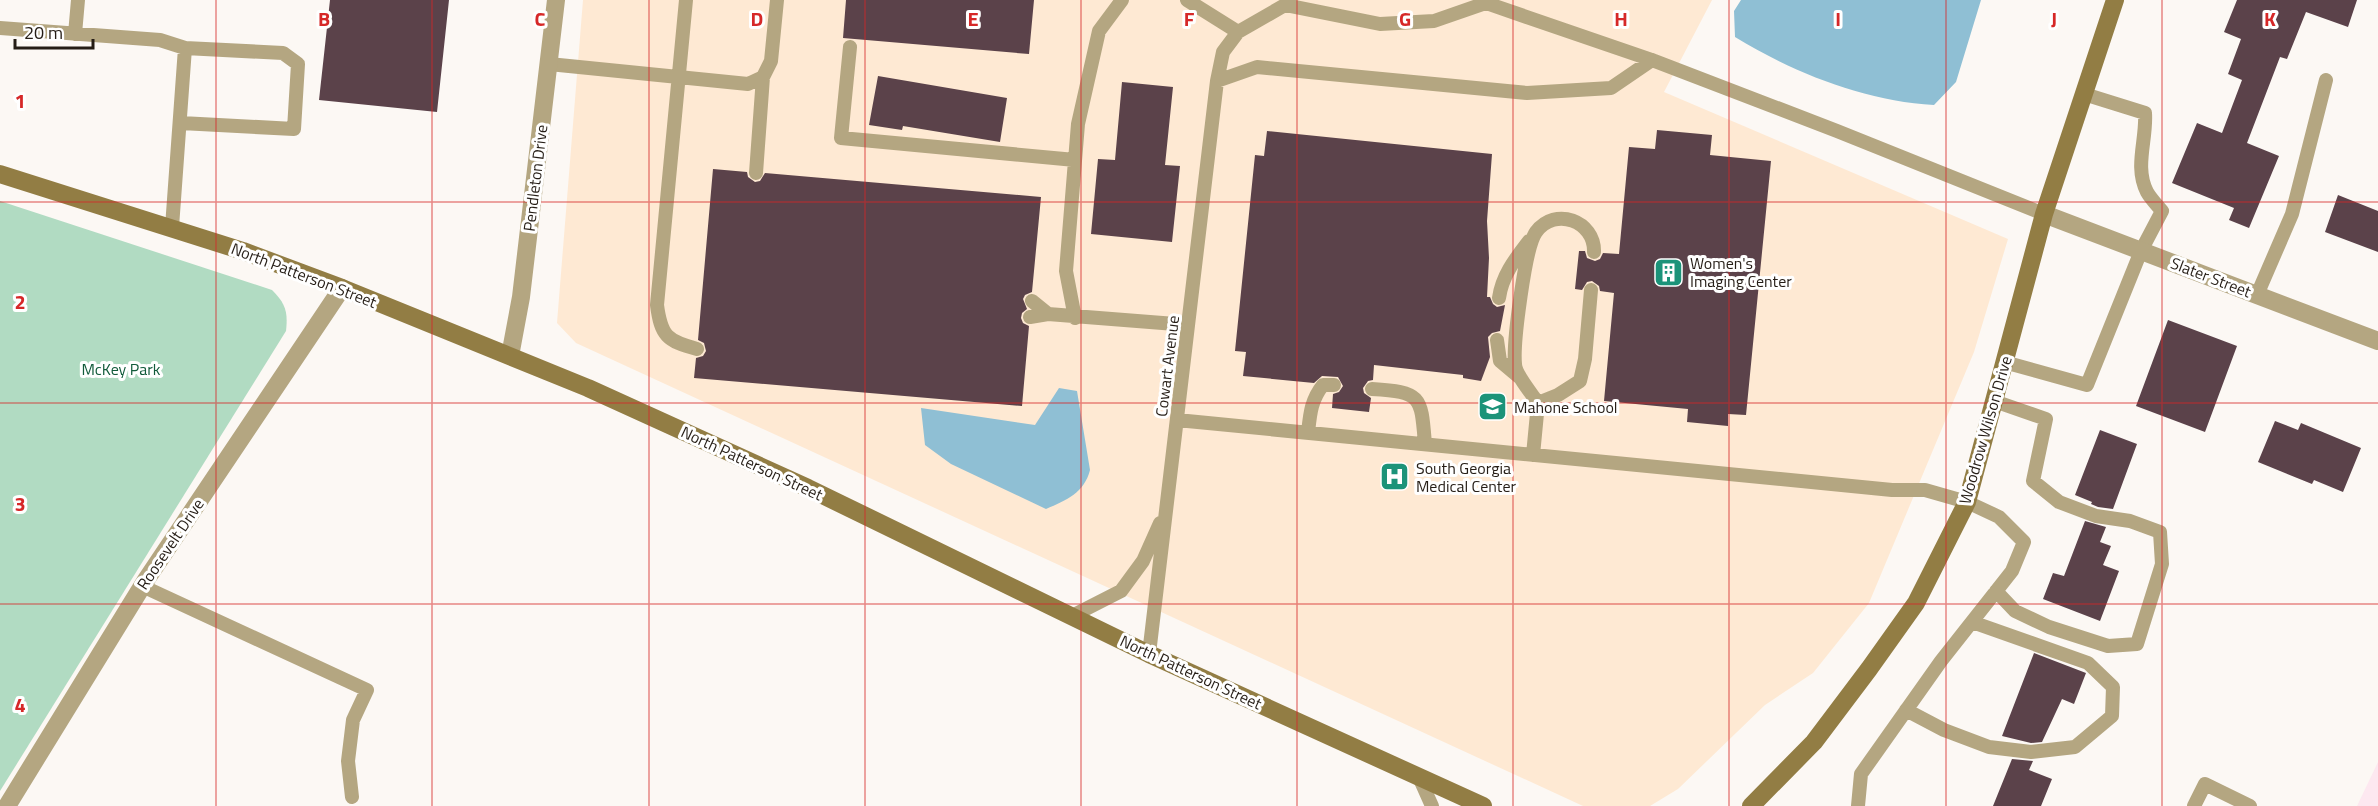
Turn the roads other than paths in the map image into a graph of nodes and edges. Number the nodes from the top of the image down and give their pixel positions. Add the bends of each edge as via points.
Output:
1 (78, 0) edge
2 (556, 0) edge
3 (686, 0) edge
4 (777, 0) edge
5 (1122, 0) edge
6 (1187, 0) edge
7 (2115, 0) edge
8 (0, 28) edge
9 (1238, 32) junction
10 (75, 33) junction
11 (850, 47) dead end
12 (185, 48) junction
13 (1652, 60) junction
14 (549, 64) junction
15 (680, 77) junction
16 (763, 77) junction
17 (2326, 80) dead end
18 (1217, 81) junction
19 (2084, 94) junction
20 (181, 123) junction
21 (1075, 160) junction
22 (756, 173) dead end
23 (0, 174) edge
24 (2044, 214) junction
25 (172, 228) junction
26 (1536, 232) junction
27 (2141, 251) junction
28 (1594, 252) dead end
29 (342, 288) junction
30 (1591, 290) dead end
31 (2258, 295) junction
32 (1499, 298) dead end
33 (1032, 301) dead end
34 (1048, 314) junction
35 (1030, 317) dead end
36 (1075, 318) junction
37 (1188, 325) junction
38 (1497, 340) dead end
39 (2378, 341) edge
40 (697, 349) dead end
41 (510, 356) junction
42 (2004, 362) junction
43 (1523, 380) junction
44 (1334, 385) dead end
45 (1372, 389) dead end
46 (1994, 401) junction
47 (1538, 403) junction
48 (1177, 420) junction
49 (1308, 433) junction
50 (1425, 444) junction
51 (1533, 455) junction
52 (1967, 502) junction
53 (1166, 510) junction
54 (142, 586) junction
55 (1996, 591) junction
56 (1072, 616) junction
57 (1972, 622) junction
58 (1149, 654) junction
59 (1906, 710) junction
60 (1419, 777) junction
61 (352, 797) dead end
62 (1760, 802) edge
63 (7, 806) edge
64 (1432, 806) edge
65 (1483, 806) edge
66 (1858, 806) edge
67 (2194, 806) edge
68 (2250, 806) edge

1 - 10 lane
2 - 14 street, Pendleton Drive
3 - 15 lane
4 - 16 lane via 771,61
5 - 21 lane via 1099,31 1078,124
6 - 9 lane
7 - 19 main road, Woodrow Wilson Drive
8 - 10 lane
9 - 13 lane via 1286,5 1380,24 1434,21 1486,3
9 - 18 lane, Cowart Avenue via 1223,52
10 - 12 lane via 160,40
11 - 21 lane via 841,138
12 - 20 lane
12 - 20 lane via 283,53 298,64 298,75 294,129
13 - 18 lane via 1611,88 1527,93 1257,67
13 - 24 lane
14 - 15 lane
14 - 41 street, Pendleton Drive via 521,297
15 - 16 lane via 748,84
15 - 40 lane via 657,305 660,328 674,343
16 - 22 lane
17 - 31 lane via 2292,214
18 - 37 lane, Cowart Avenue
19 - 24 main road, Woodrow Wilson Drive
19 - 27 lane via 2145,113 2140,168 2147,192 2162,211
20 - 25 lane
21 - 36 lane via 1066,271
23 - 25 main road, North Patterson Street
24 - 27 street, Slater Street
24 - 42 main road, Woodrow Wilson Drive
25 - 29 main road, North Patterson Street
26 - 28 lane via 1551,220 1569,219 1583,226 1594,240
26 - 32 lane via 1511,264
26 - 43 lane via 1528,253 1514,366
27 - 31 street, Slater Street
27 - 42 lane via 2087,385
29 - 41 main road, North Patterson Street
29 - 54 street, Roosevelt Drive
30 - 47 lane via 1586,359 1580,381
31 - 39 street, Slater Street
33 - 34 lane
34 - 35 lane
34 - 36 lane
36 - 37 lane
37 - 48 lane, Cowart Avenue
38 - 43 lane via 1500,361
41 - 56 main road, North Patterson Street via 808,488
42 - 46 main road, Woodrow Wilson Drive
43 - 47 lane
44 - 49 lane via 1323,385 1316,393
45 - 50 lane via 1403,390 1413,396 1422,411
46 - 52 main road, Woodrow Wilson Drive
46 - 55 lane via 2046,419 2033,481 2059,502 2160,532 2162,564 2136,644 2108,646 2049,627 2015,611
47 - 51 lane
48 - 49 lane
48 - 53 lane, Cowart Avenue
49 - 50 lane
50 - 51 lane
51 - 52 lane via 1892,490 1926,490
52 - 55 lane via 1999,517 2024,542 2012,571
52 - 62 main road, Woodrow Wilson Drive via 1903,622 1814,742
53 - 56 lane via 1143,561 1121,591
53 - 58 lane, Cowart Avenue
54 - 61 lane via 367,690 352,720 348,761
54 - 63 street, Roosevelt Drive
55 - 57 lane
56 - 58 main road, North Patterson Street
57 - 59 lane
57 - 59 lane via 2088,663 2113,687 2112,716 2075,747 2031,752 1989,747
58 - 60 main road, North Patterson Street
59 - 66 lane via 1861,774
60 - 64 lane
60 - 65 main road, North Patterson Street
67 - 68 lane via 2205,784

